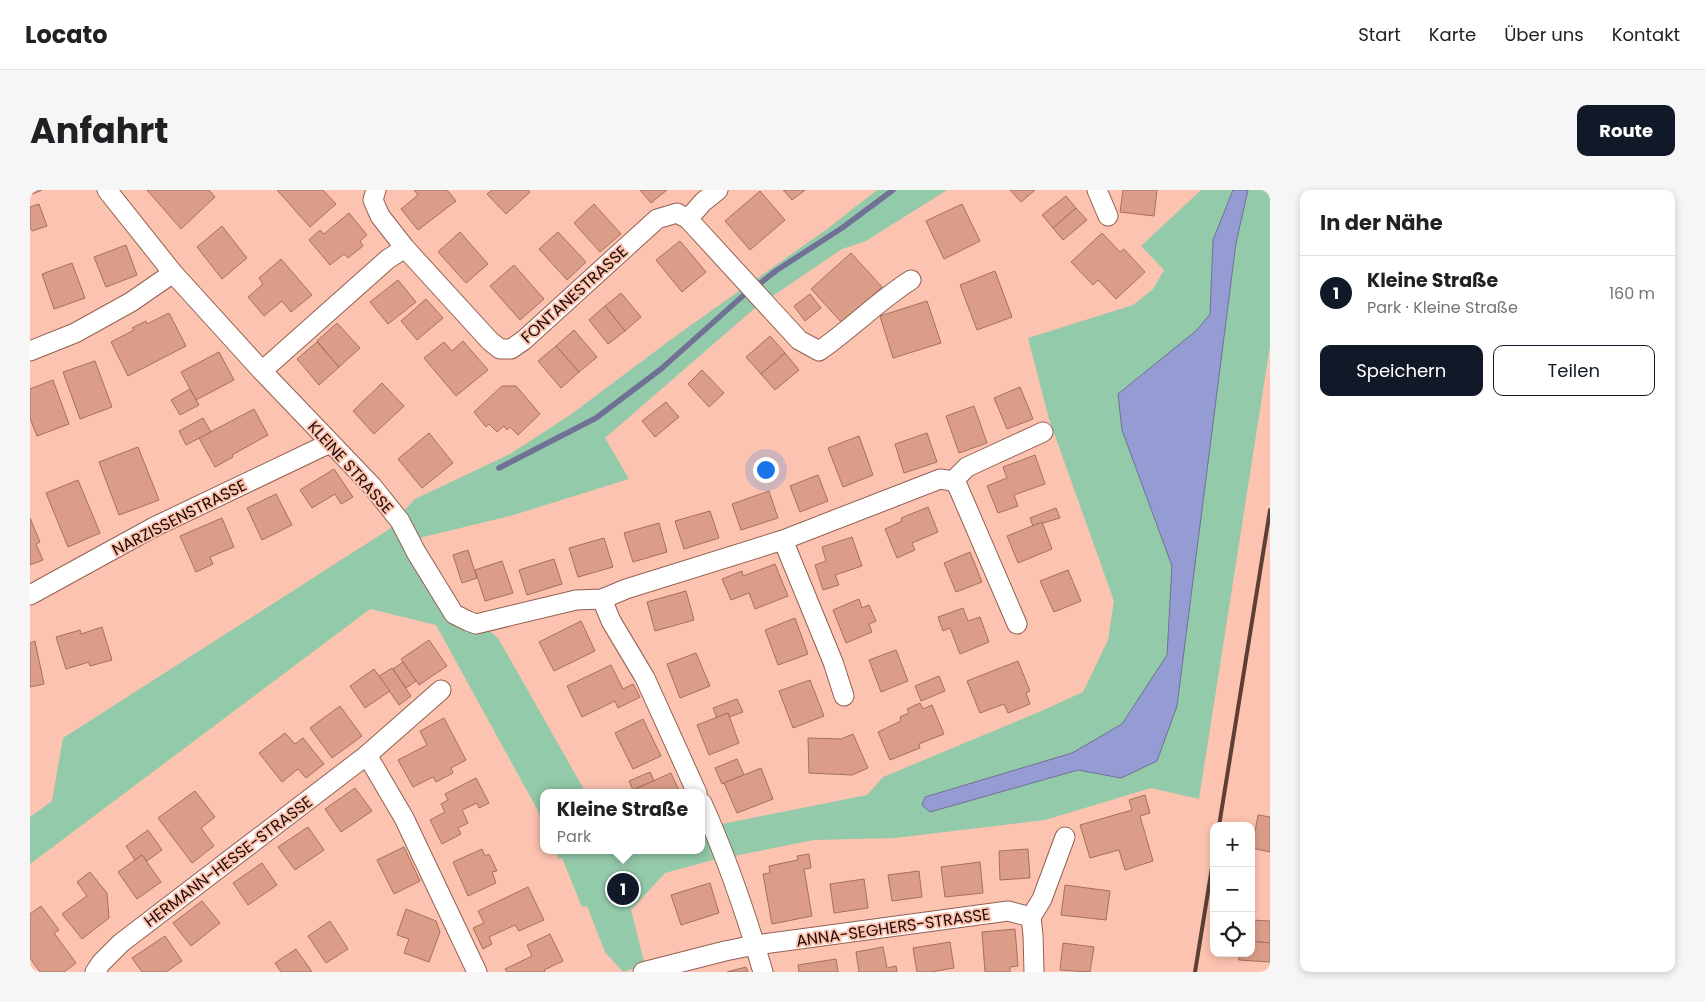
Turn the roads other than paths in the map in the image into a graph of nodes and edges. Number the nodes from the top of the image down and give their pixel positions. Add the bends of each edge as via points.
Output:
1 (107, 190) edge
2 (376, 190) edge
3 (718, 190) edge
4 (1097, 190) edge
5 (1108, 216) dead end
6 (688, 219) junction
7 (405, 248) junction
8 (173, 273) junction
9 (911, 280) dead end
10 (30, 351) edge
11 (262, 371) junction
12 (1043, 432) dead end
13 (330, 443) junction
14 (953, 481) junction
15 (783, 540) junction
16 (30, 595) edge
17 (602, 599) junction
18 (1017, 624) dead end
19 (441, 690) dead end
20 (844, 696) dead end
21 (367, 755) junction
22 (695, 789) edge
23 (705, 810) edge
24 (1065, 837) dead end
25 (1031, 917) junction
26 (755, 945) junction
27 (95, 972) edge
28 (477, 972) edge
29 (644, 972) edge
30 (763, 972) edge
31 (1034, 972) edge

1 - 8 street, KLEINE STRASSE
2 - 7 street, FONTANESTRASSE via 374,200 380,216
3 - 6 street
4 - 5 street
6 - 7 street, FONTANESTRASSE via 677,214 657,219 511,349 500,349 490,342
6 - 9 street via 799,340 819,351 891,292
7 - 11 street via 388,259
8 - 10 street via 131,302 75,333
8 - 11 street, KLEINE STRASSE
11 - 13 street, KLEINE STRASSE
12 - 14 street via 967,467
13 - 16 street, NARZISSENSTRASSE via 154,527
13 - 17 street, KLEINE STRASSE via 372,486 400,521 454,614 476,624 576,600
14 - 15 street via 940,479
14 - 18 street
15 - 17 street
15 - 20 street
17 - 22 street via 611,621 645,678
19 - 21 street, HERMANN-HESSE-STRASSE
21 - 27 street, HERMANN-HESSE-STRASSE via 121,943
21 - 28 street via 404,818
23 - 26 street
24 - 25 street via 1042,899
25 - 26 street, ANNA-SEGHERS-STRASSE via 1008,911
25 - 31 street
26 - 29 street
26 - 30 street

